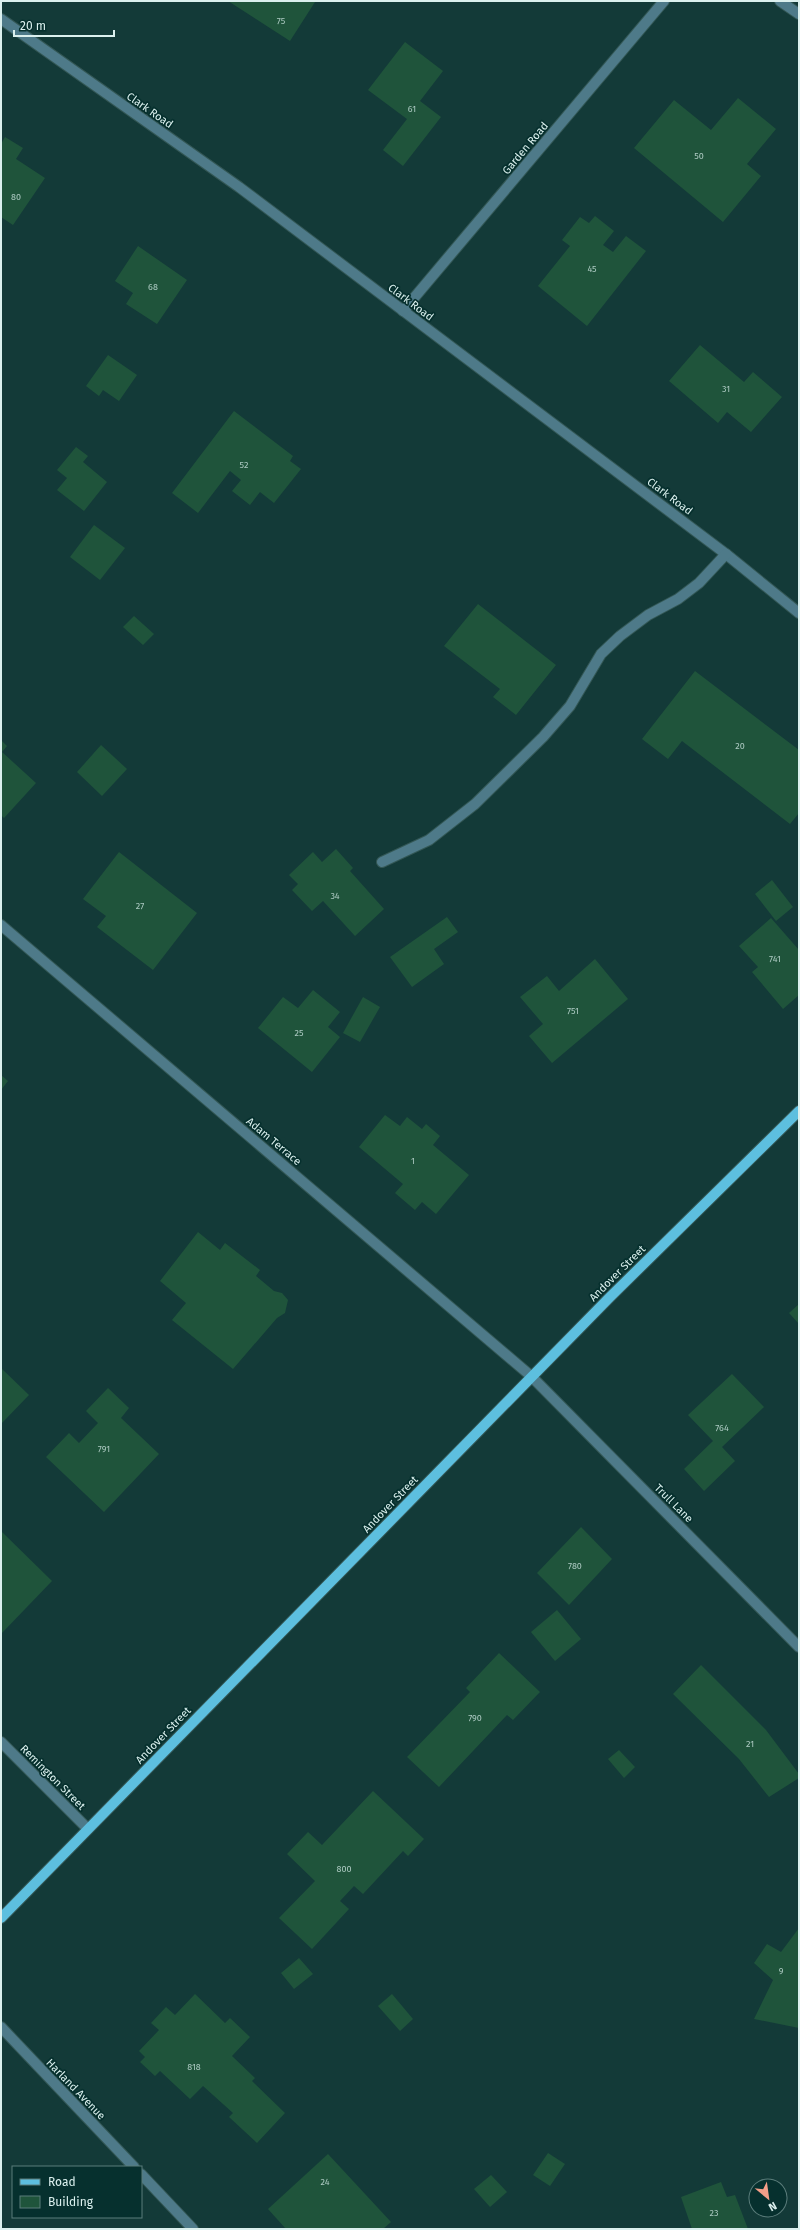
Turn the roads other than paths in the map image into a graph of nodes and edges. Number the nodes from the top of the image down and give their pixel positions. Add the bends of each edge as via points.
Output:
1 (664, 1) edge
2 (780, 1) edge
3 (799, 14) edge
4 (1, 19) edge
5 (404, 311) junction
6 (726, 554) junction
7 (799, 613) edge
8 (382, 862) dead end
9 (1, 924) edge
10 (799, 1111) edge
11 (531, 1376) junction
12 (799, 1647) edge
13 (1, 1742) edge
14 (88, 1829) junction
15 (1, 1918) edge
16 (1, 2027) edge
17 (133, 2166) edge
18 (142, 2175) edge
19 (194, 2229) edge

1 - 5 street, Garden Road
2 - 3 street
4 - 5 street, Clark Road via 239,187
5 - 6 street, Clark Road
6 - 7 street, Clark Road
6 - 8 street via 699,583 678,599 648,615 601,654 570,706 543,737 475,804 429,840
9 - 11 street, Adam Terrace
10 - 11 main road, Andover Street
11 - 12 street, Trull Lane
11 - 14 main road, Andover Street
13 - 14 street, Remington Street
14 - 15 main road, Andover Street
16 - 17 street, Harland Avenue
18 - 19 street

